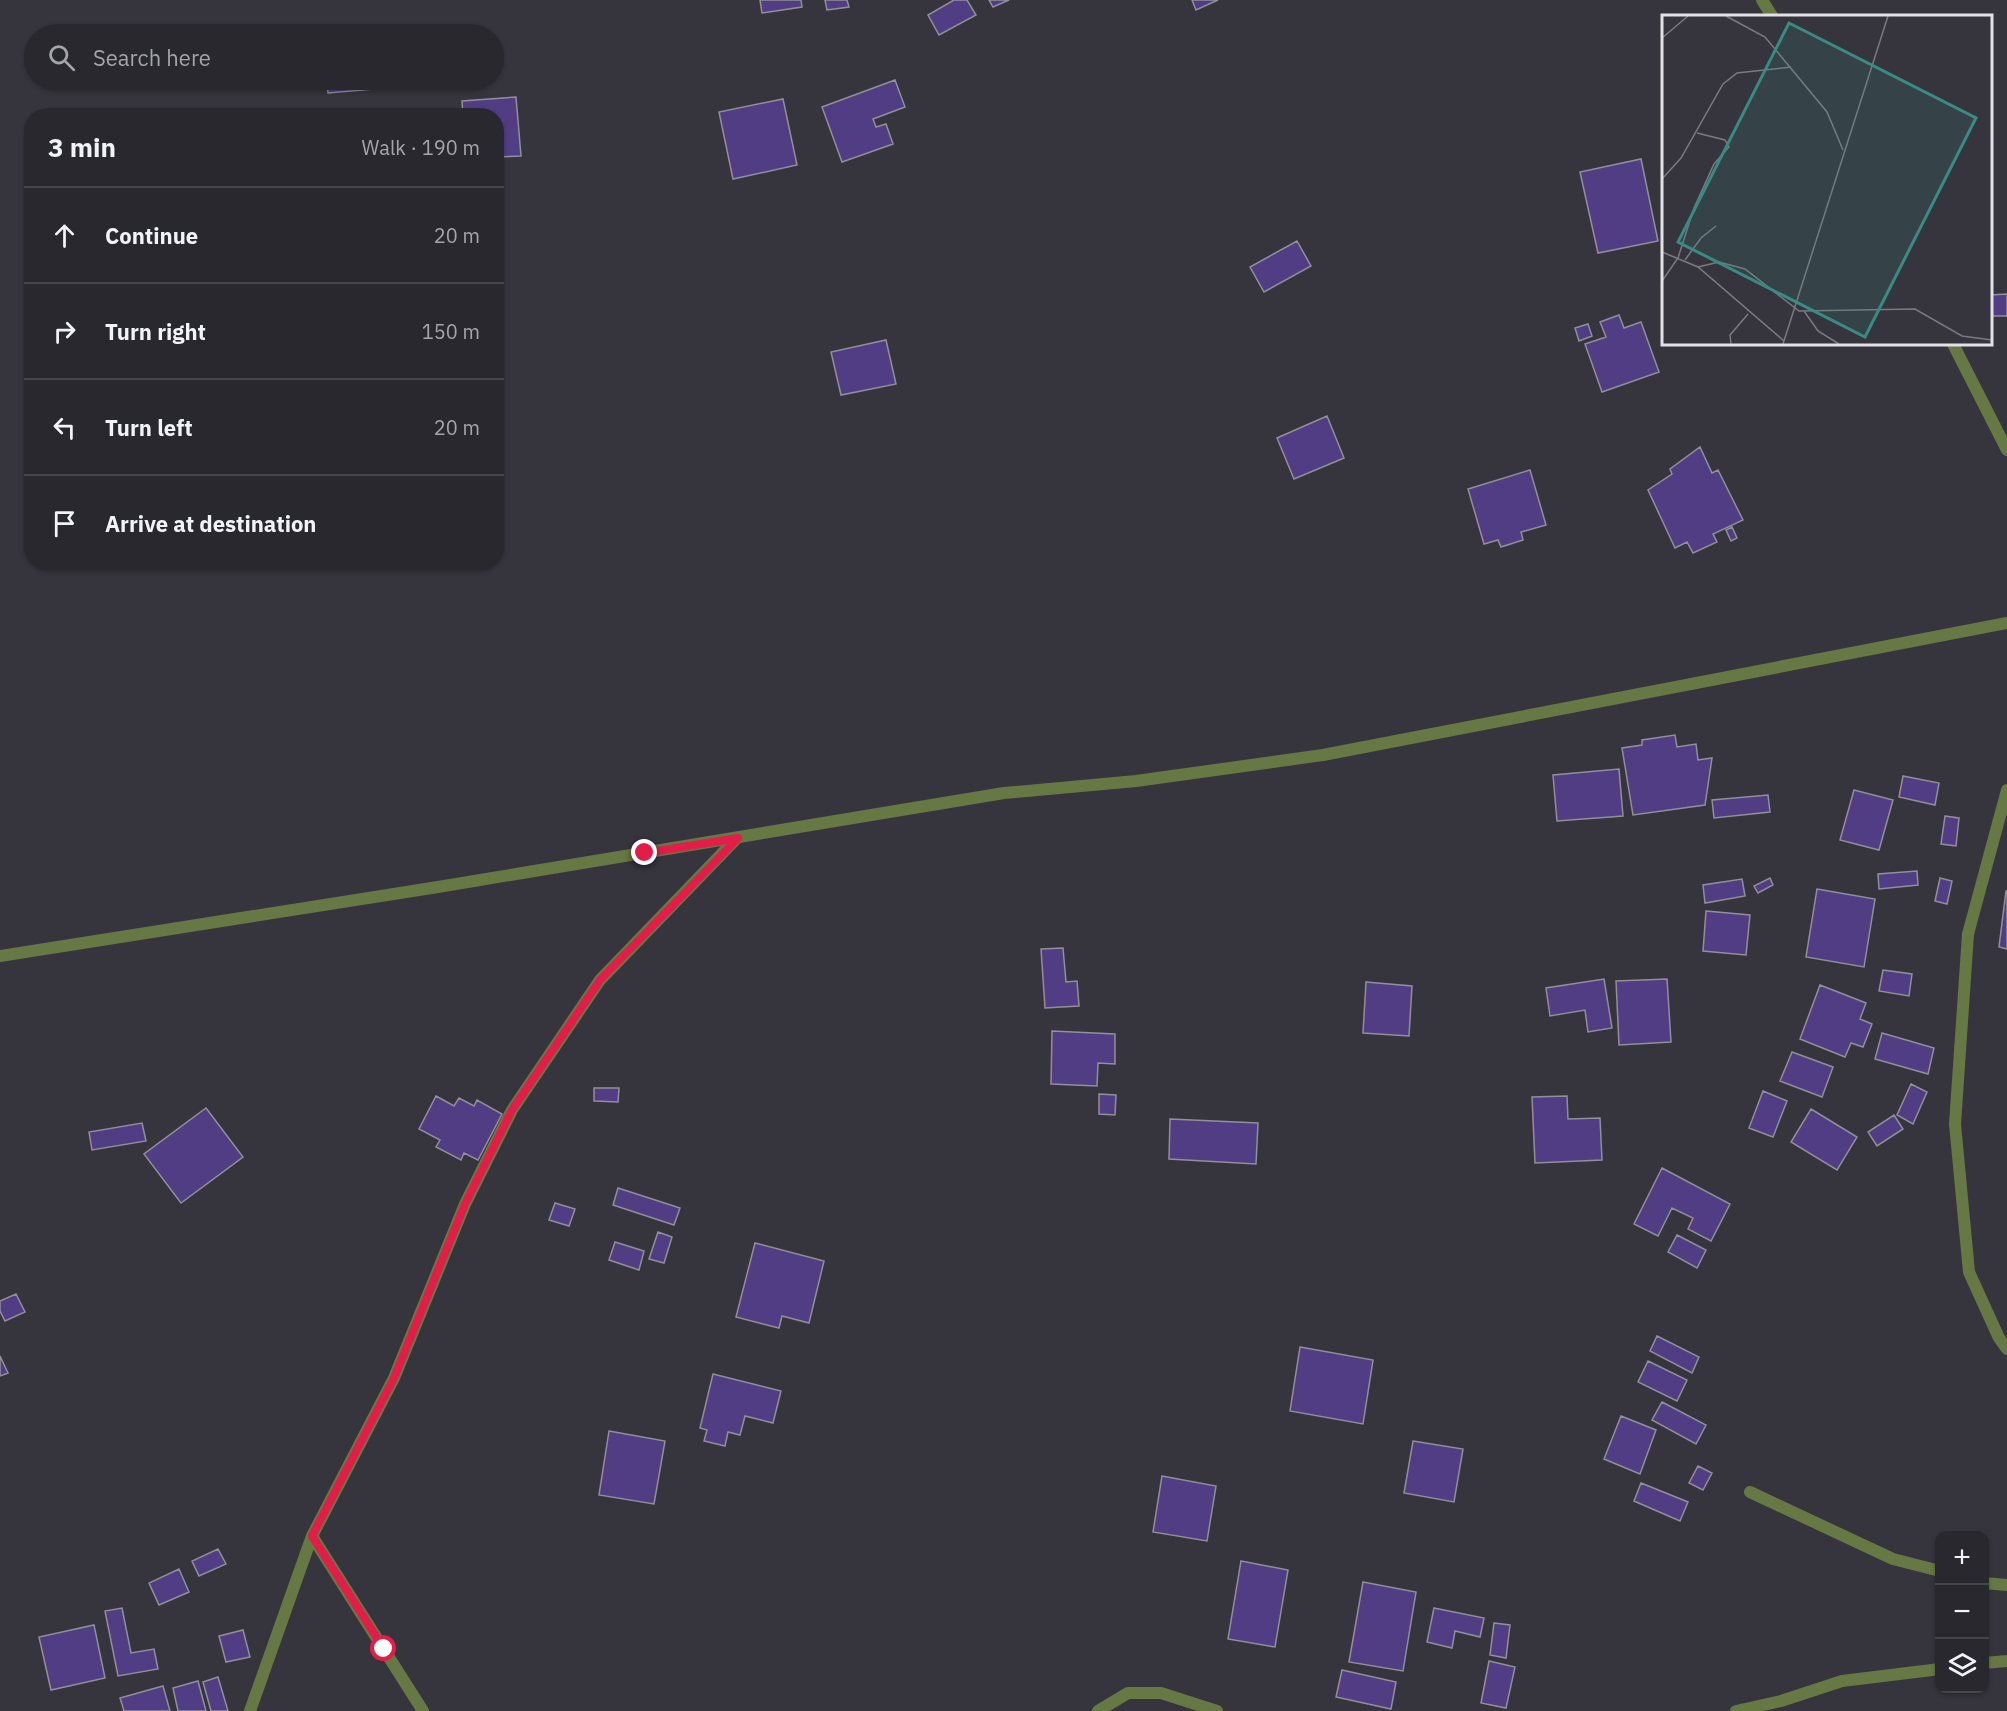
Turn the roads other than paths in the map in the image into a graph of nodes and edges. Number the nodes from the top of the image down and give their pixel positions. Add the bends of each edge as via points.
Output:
1 (1762, 0) edge
2 (1771, 15) edge
3 (1954, 345) edge
4 (2007, 450) edge
5 (2007, 623) edge
6 (2007, 790) edge
7 (738, 838) junction
8 (0, 956) edge
9 (2007, 1349) edge
10 (1750, 1492) dead end
11 (312, 1536) junction
12 (1935, 1570) edge
13 (1989, 1583) edge
14 (2007, 1585) edge
15 (2007, 1661) edge
16 (1989, 1663) edge
17 (1935, 1670) edge
18 (250, 1711) edge
19 (423, 1711) edge
20 (1098, 1711) edge
21 (1217, 1711) edge
22 (1736, 1711) edge

1 - 2 street
3 - 4 street
5 - 7 street via 1323,755 1136,782 1004,793
6 - 9 street via 1968,934 1954,1124 1969,1272
7 - 8 street
7 - 11 street via 600,980 512,1110 465,1204 394,1378
10 - 12 street via 1893,1559
11 - 18 street
11 - 19 street
13 - 14 street
15 - 16 street
17 - 22 street via 1842,1681
20 - 21 street via 1128,1693 1161,1693

